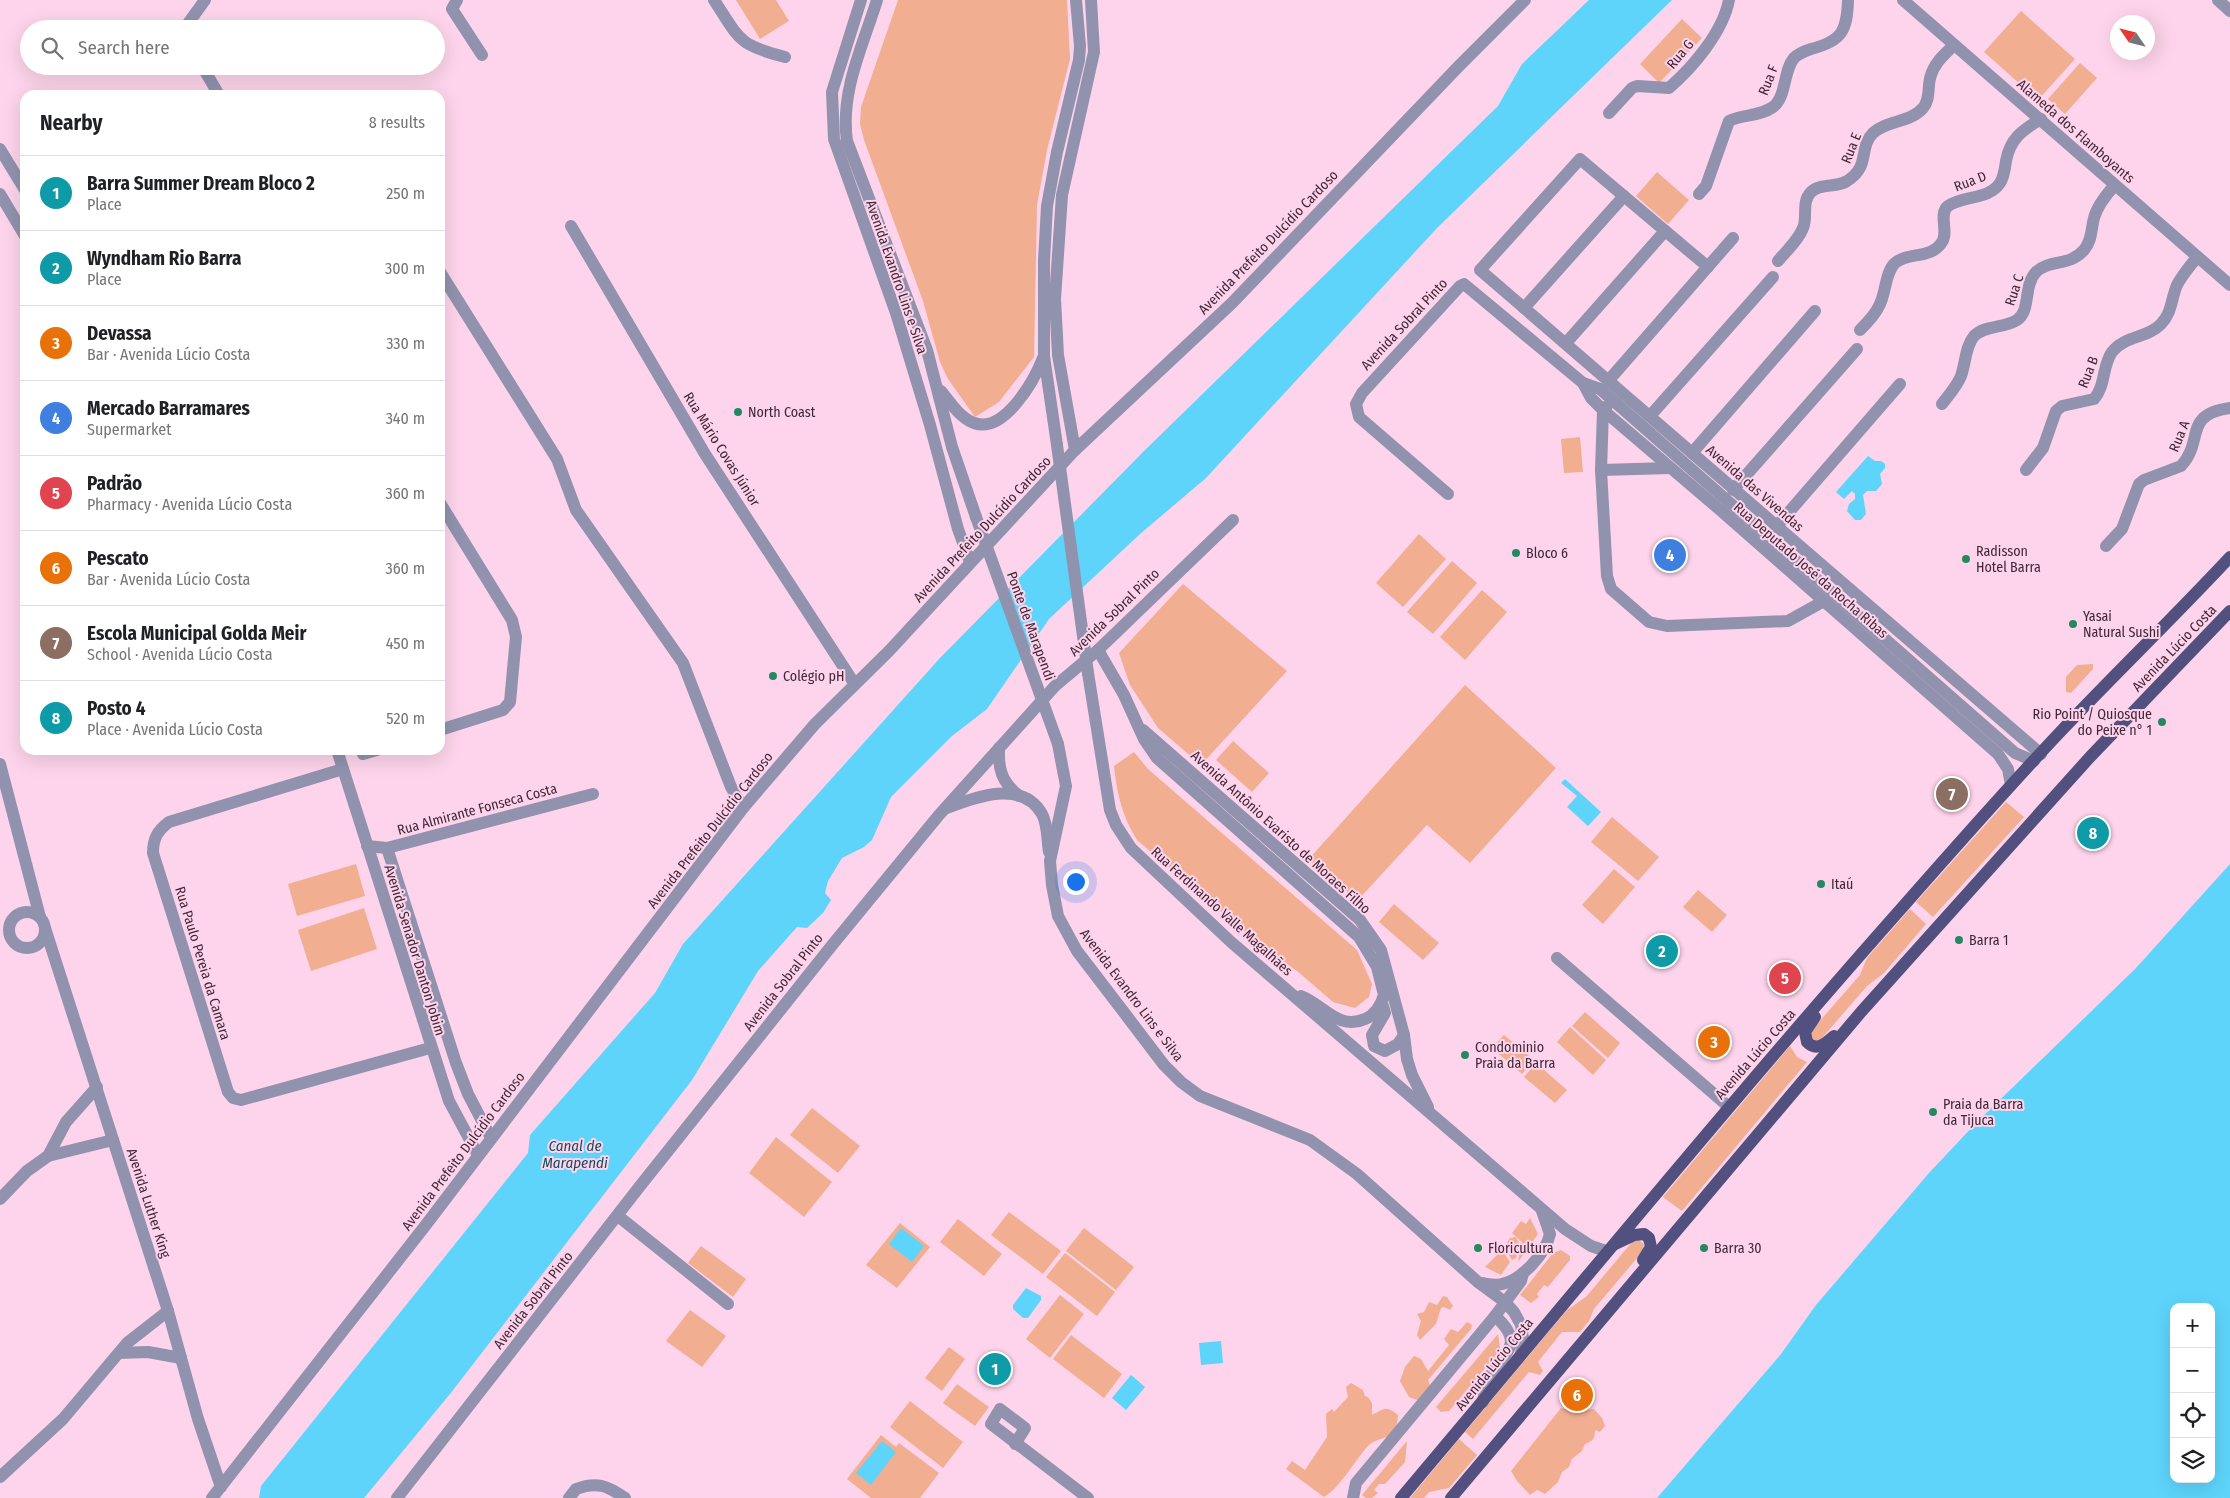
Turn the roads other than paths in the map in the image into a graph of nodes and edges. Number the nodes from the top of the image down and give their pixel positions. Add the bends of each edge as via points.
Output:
1 (205, 0) edge
2 (457, 0) edge
3 (714, 0) edge
4 (861, 0) edge
5 (877, 0) edge
6 (1076, 0) edge
7 (1091, 0) edge
8 (1526, 0) edge
9 (1729, 0) edge
10 (1848, 0) edge
11 (1903, 0) edge
12 (2218, 0) edge
13 (2230, 11) edge
14 (191, 20) edge
15 (1079, 30) junction
16 (1954, 45) junction
17 (482, 55) dead end
18 (785, 57) dead end
19 (1090, 74) junction
20 (207, 75) edge
21 (216, 90) edge
22 (1609, 113) dead end
23 (2041, 120) junction
24 (0, 149) edge
25 (4, 166) edge
26 (20, 184) edge
27 (2114, 186) junction
28 (0, 194) edge
29 (1699, 194) dead end
30 (1624, 196) junction
31 (859, 209) junction
32 (571, 226) dead end
33 (20, 228) edge
34 (1665, 231) junction
35 (1733, 238) dead end
36 (2197, 257) junction
37 (1778, 261) dead end
38 (896, 265) junction
39 (1708, 267) junction
40 (1773, 277) dead end
41 (445, 280) edge
42 (1466, 284) joint
43 (2230, 284) edge
44 (1055, 299) junction
45 (1524, 308) junction
46 (1815, 311) dead end
47 (1860, 330) dead end
48 (1566, 343) junction
49 (1857, 349) dead end
50 (927, 350) junction
51 (1044, 356) junction
52 (1609, 380) junction
53 (1583, 383) junction
54 (1900, 384) dead end
55 (938, 388) junction
56 (1614, 400) junction
57 (1942, 404) dead end
58 (2230, 408) edge
59 (1603, 410) junction
60 (1650, 416) junction
61 (930, 425) junction
62 (952, 447) joint
63 (1075, 450) junction
64 (1692, 453) junction
65 (1670, 468) junction
66 (1601, 470) junction
67 (2026, 470) dead end
68 (1733, 490) junction
69 (1448, 494) dead end
70 (445, 511) edge
71 (1233, 520) dead end
72 (1776, 527) junction
73 (2106, 546) dead end
74 (2230, 556) edge
75 (970, 562) junction
76 (1807, 579) junction
77 (1824, 601) junction
78 (2230, 611) edge
79 (1098, 650) junction
80 (854, 683) junction
81 (1140, 727) junction
82 (445, 728) edge
83 (1058, 744) joint
84 (1000, 748) junction
85 (339, 755) edge
86 (2037, 757) junction
87 (0, 764) edge
88 (343, 769) junction
89 (2011, 785) junction
90 (593, 794) dead end
91 (1198, 794) junction
92 (1020, 797) junction
93 (743, 808) junction
94 (945, 809) junction
95 (1274, 845) junction
96 (367, 846) junction
97 (387, 848) junction
98 (1050, 861) junction
99 (42, 923) junction
100 (4, 935) edge
101 (1558, 958) dead end
102 (1834, 985) junction
103 (1287, 990) junction
104 (1382, 1003) junction
105 (1860, 1012) junction
106 (1404, 1035) junction
107 (430, 1048) junction
108 (97, 1087) junction
109 (1728, 1107) junction
110 (1431, 1114) junction
111 (491, 1138) junction
112 (113, 1140) junction
113 (478, 1155) junction
114 (48, 1156) junction
115 (0, 1199) edge
116 (1540, 1208) junction
117 (618, 1216) junction
118 (1609, 1248) junction
119 (1523, 1273) junction
120 (1480, 1283) junction
121 (1505, 1302) junction
122 (728, 1304) dead end
123 (1609, 1310) junction
124 (168, 1311) junction
125 (1495, 1316) junction
126 (119, 1353) junction
127 (1521, 1354) junction
128 (180, 1358) junction
129 (1483, 1402) junction
130 (1016, 1444) dead end
131 (0, 1477) edge
132 (221, 1487) junction
133 (212, 1498) edge
134 (397, 1498) edge
135 (569, 1498) edge
136 (626, 1498) edge
137 (1088, 1498) edge
138 (1353, 1498) edge
139 (1400, 1498) edge
140 (1451, 1498) edge

1 - 14 street
2 - 17 street via 452,9
3 - 18 street via 746,44
4 - 31 street, Avenida Evandro Lins e Silva via 832,92 834,139
5 - 38 street, Avenida Evandro Lins e Silva via 846,98 844,125 858,175
6 - 15 street
7 - 19 street via 1094,52
8 - 63 street, Avenida Prefeito Dulcídio Cardoso via 1232,303
9 - 22 street, Rua G via 1714,36 1678,81 1669,88 1636,86
10 - 29 street, Rua F via 1846,26 1840,36 1794,59 1774,106 1762,113 1729,121 1706,186
11 - 16 street, Alameda dos Flamboyants
12 - 13 street
15 - 19 street
15 - 51 street via 1079,60 1047,206
16 - 23 street, Alameda dos Flamboyants
16 - 37 street, Rua E via 1935,65 1924,107 1910,118 1873,134 1857,174 1844,183 1811,192 1806,204 1804,227
19 - 44 street via 1072,140 1062,195
20 - 21 street
23 - 27 street, Alameda dos Flamboyants
23 - 47 street, Rua D via 2019,132 2014,139 2008,149 2004,173 1996,187 1946,209 1945,236 1939,247 1901,259 1892,267 1880,306
24 - 25 street
25 - 26 street
27 - 36 street, Alameda dos Flamboyants
27 - 57 street, Rua C via 2094,217 2085,249 2066,263 2043,266 2036,272 2028,289 2025,310 2018,320 1973,337 1958,382
28 - 33 street
30 - 34 street
30 - 45 street
30 - 45 street, Avenida das Vivendas via 1580,159 1480,270
31 - 38 street
31 - 61 street, Avenida Evandro Lins e Silva via 896,313
32 - 80 street, Rua Mário Covas Júnior via 705,454
34 - 39 street
34 - 48 street
35 - 39 street
36 - 43 street, Alameda dos Flamboyants
36 - 67 street, Rua B via 2177,284 2162,323 2150,333 2123,343 2112,352 2097,395 2087,402 2056,410 2043,448
38 - 50 street, Avenida Evandro Lins e Silva
39 - 52 street
40 - 60 street
41 - 93 street via 557,459 576,510 683,663 731,787
42 - 53 street, Rua Deputado José da Rocha Ribas
42 - 69 street, Avenida Sobral Pinto via 1460,286 1362,393 1356,404 1359,417
44 - 51 street
44 - 63 street via 1058,355
45 - 48 street, Avenida das Vivendas
46 - 64 street
48 - 52 street, Avenida das Vivendas
49 - 68 street
50 - 55 street, Avenida Evandro Lins e Silva
50 - 61 street
51 - 55 street via 1029,387 1001,418 990,424 980,425 963,416
51 - 103 street, Rua Ferdinando Valle Magalhães, bridge via 1110,810 1122,837 1131,848
52 - 60 street, Avenida das Vivendas
53 - 56 street, Rua Deputado José da Rocha Ribas via 1600,389
53 - 59 street, Rua Deputado José da Rocha Ribas
54 - 72 street
55 - 62 street, Avenida Evandro Lins e Silva
56 - 59 street
56 - 76 street, Rua Deputado José da Rocha Ribas
58 - 73 street, Rua A via 2204,416 2181,466 2139,484 2122,529
59 - 65 street, Rua Deputado José da Rocha Ribas
59 - 66 street
60 - 64 street, Avenida das Vivendas
61 - 75 street, Avenida Evandro Lins e Silva
62 - 83 street, Ponte de Marapendi, bridge
63 - 75 street, Avenida Prefeito Dulcídio Cardoso
64 - 68 street, Avenida das Vivendas
65 - 66 street
65 - 76 street, Rua Deputado José da Rocha Ribas
66 - 77 street via 1607,576 1611,589 1649,622 1667,626 1788,622
68 - 72 street, Avenida das Vivendas
70 - 82 street via 515,625 516,637 510,702 503,710
71 - 79 street, Avenida Sobral Pinto
72 - 86 street, Avenida das Vivendas via 2011,727
74 - 86 main road, Avenida Lúcio Costa
75 - 80 street, Avenida Prefeito Dulcídio Cardoso via 889,651
76 - 77 street, Rua Deputado José da Rocha Ribas
76 - 86 street, Rua Deputado José da Rocha Ribas via 2015,753
77 - 89 street, Rua Deputado José da Rocha Ribas via 1998,754 2008,769
78 - 105 main road, Avenida Lúcio Costa via 2090,757
79 - 81 street, Avenida Antônio Evaristo de Moraes Filho
79 - 84 street, Avenida Sobral Pinto via 1055,686
80 - 93 street, Avenida Prefeito Dulcídio Cardoso
81 - 91 street, Avenida Antônio Evaristo de Moraes Filho via 1157,758
81 - 95 street, Avenida Antônio Evaristo de Moraes Filho
83 - 98 street, Avenida Evandro Lins e Silva via 1066,786
84 - 92 street via 1000,774 1007,786
84 - 94 street, Avenida Sobral Pinto
85 - 88 street, Avenida Senador Danton Jobim
86 - 89 main road, Avenida Lúcio Costa
87 - 99 street, Avenida Luther King
88 - 96 street, Avenida Senador Danton Jobim
88 - 107 street, Rua Paulo Pereia da Camara via 169,822 157,833 153,843 156,863 228,1092 233,1098 241,1100
89 - 102 main road, Avenida Lúcio Costa
90 - 97 street, Rua Almirante Fonseca Costa
91 - 95 street via 1208,795 1256,836
91 - 104 street, Avenida Antônio Evaristo de Moraes Filho via 1359,937 1381,977
92 - 94 street via 990,794
92 - 98 street via 1042,815
93 - 111 street, Avenida Prefeito Dulcídio Cardoso
94 - 117 street, Avenida Sobral Pinto via 833,944
95 - 106 street, Avenida Antônio Evaristo de Moraes Filho via 1360,920 1373,936 1388,970
96 - 97 street, Rua Almirante Fonseca Costa
96 - 107 street, Avenida Senador Danton Jobim
97 - 111 street, Avenida Senador Danton Jobim via 456,1063
98 - 120 street, Avenida Evandro Lins e Silva via 1054,899 1066,933 1175,1077 1216,1104 1294,1133 1331,1154
99 - 100 street via 35,914 23,912 13,919
99 - 100 street via 42,940 28,948 17,945 10,936
99 - 108 street, Avenida Luther King
101 - 109 street
102 - 105 main road via 1805,1032 1807,1042 1823,1046
102 - 109 main road, Avenida Lúcio Costa
103 - 104 street via 1351,1023 1369,1017
103 - 110 street, Rua Ferdinando Valle Magalhães
104 - 106 street, Avenida Antônio Evaristo de Moraes Filho via 1385,1013 1372,1035 1374,1046 1386,1052 1392,1050
105 - 123 main road, Avenida Lúcio Costa
106 - 110 street, Avenida Antônio Evaristo de Moraes Filho via 1412,1075
107 - 113 street, Avenida Senador Danton Jobim via 450,1105
108 - 112 street, Avenida Luther King
108 - 114 street via 66,1122
109 - 118 main road, Avenida Lúcio Costa
110 - 116 street, Rua Ferdinando Valle Magalhães
111 - 113 street, Avenida Prefeito Dulcídio Cardoso
112 - 114 street
112 - 124 street, Avenida Luther King
113 - 132 street, Avenida Prefeito Dulcídio Cardoso
114 - 115 street via 27,1171
116 - 118 street, Rua Ferdinando Valle Magalhães via 1576,1238 1591,1246
116 - 119 street via 1549,1230 1548,1242
117 - 122 street
117 - 134 street, Avenida Sobral Pinto
118 - 123 main road via 1639,1233 1649,1238 1651,1247
118 - 127 main road, Avenida Lúcio Costa
119 - 120 street via 1500,1285
119 - 121 street
120 - 121 street, Avenida Evandro Lins e Silva
121 - 125 street
121 - 127 street, Avenida Evandro Lins e Silva via 1521,1325
123 - 140 main road, Avenida Lúcio Costa
124 - 126 street
124 - 128 street, Avenida Luther King
125 - 129 street via 1511,1333 1512,1343 1486,1384
125 - 138 street via 1356,1483
126 - 128 street via 148,1352
126 - 131 street via 64,1419
127 - 129 main road, Avenida Lúcio Costa
128 - 132 street, Avenida Luther King
129 - 139 main road, Avenida Lúcio Costa
130 - 137 street
132 - 133 street, Avenida Prefeito Dulcídio Cardoso
135 - 136 street via 576,1489 598,1484

